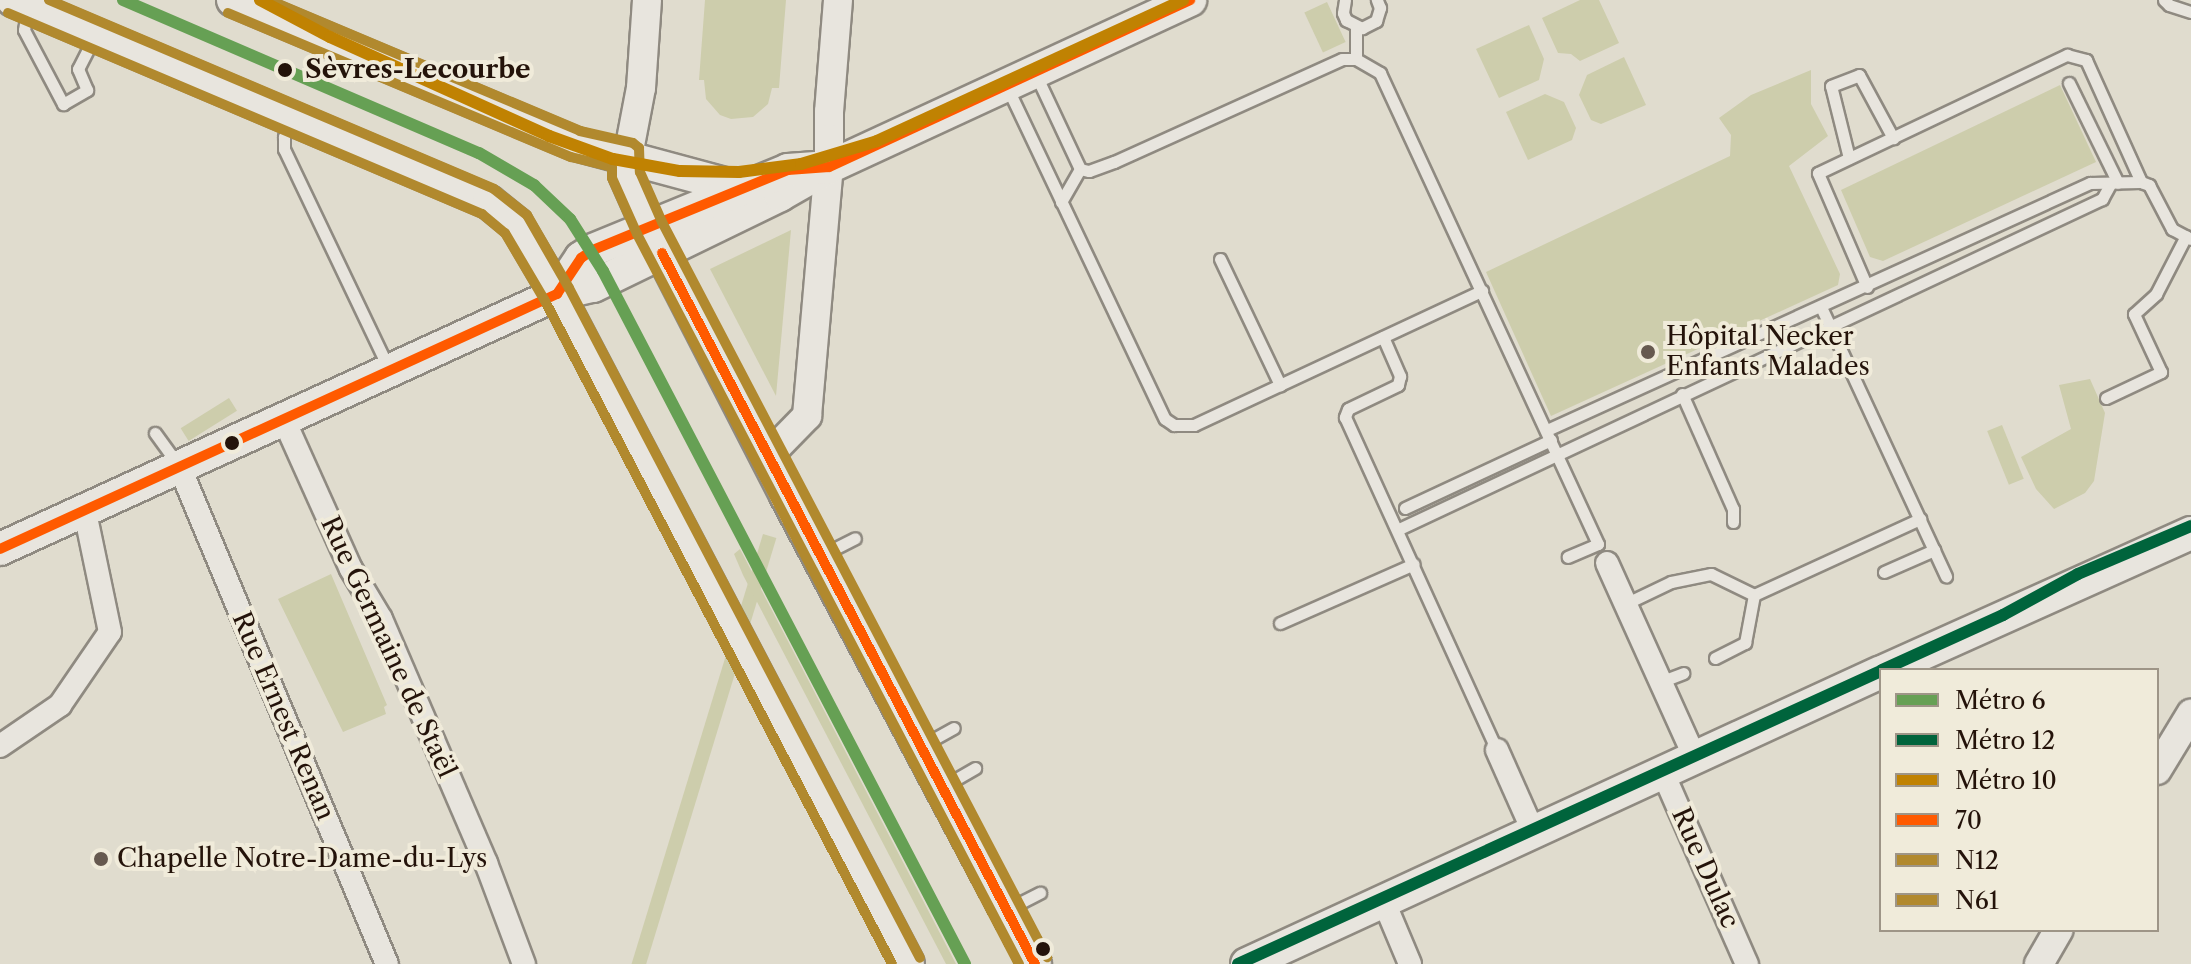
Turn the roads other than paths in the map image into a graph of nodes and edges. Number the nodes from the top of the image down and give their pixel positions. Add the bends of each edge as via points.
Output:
1 (233, 0) edge
2 (647, 0) edge
3 (838, 0) edge
4 (1190, 0) edge
5 (1345, 0) edge
6 (1377, 0) edge
7 (2164, 0) edge
8 (33, 5) edge
9 (281, 6) edge
10 (2191, 12) edge
11 (1356, 28) junction
12 (96, 35) junction
13 (1356, 59) junction
14 (1020, 78) junction
15 (2069, 83) dead end
16 (291, 118) junction
17 (1893, 138) junction
18 (628, 156) junction
19 (1849, 158) junction
20 (829, 167) junction
21 (1080, 169) junction
22 (2141, 182) junction
23 (2115, 183) junction
24 (743, 189) junction
25 (1061, 202) junction
26 (2188, 237) edge
27 (656, 240) junction
28 (1220, 259) dead end
29 (1867, 287) junction
30 (1482, 291) junction
31 (557, 294) junction
32 (1821, 307) junction
33 (1830, 328) junction
34 (1383, 337) junction
35 (390, 372) junction
36 (1280, 385) junction
37 (1682, 394) junction
38 (2106, 398) dead end
39 (284, 420) junction
40 (155, 433) dead end
41 (1549, 435) junction
42 (1558, 455) junction
43 (766, 458) junction
44 (180, 468) junction
45 (1405, 508) dead end
46 (85, 512) junction
47 (1920, 519) junction
48 (1733, 522) dead end
49 (1399, 529) junction
50 (2191, 533) edge
51 (855, 538) dead end
52 (0, 549) edge
53 (1934, 550) junction
54 (1602, 553) junction
55 (818, 557) junction
56 (1568, 557) dead end
57 (1414, 564) junction
58 (1884, 572) dead end
59 (1946, 576) dead end
60 (1754, 595) junction
61 (1625, 604) junction
62 (1280, 623) dead end
63 (1715, 658) dead end
64 (1893, 668) edge
65 (1683, 673) dead end
66 (1879, 674) edge
67 (1660, 682) junction
68 (2189, 725) edge
69 (954, 728) dead end
70 (0, 746) edge
71 (919, 747) junction
72 (1497, 750) joint
73 (1695, 758) junction
74 (2159, 767) edge
75 (975, 768) dead end
76 (1663, 773) junction
77 (941, 788) junction
78 (1533, 831) junction
79 (1040, 893) dead end
80 (1384, 902) junction
81 (1006, 910) junction
82 (2058, 932) edge
83 (1262, 961) edge
84 (387, 964) edge
85 (524, 964) edge
86 (908, 964) edge
87 (1035, 964) edge
88 (1410, 964) edge
89 (1747, 964) edge
90 (2039, 964) edge

1 - 9 main road
2 - 18 street via 641,88
3 - 20 street
4 - 14 main road
5 - 11 lane via 1343,13
6 - 11 lane via 1376,21
7 - 10 lane
8 - 12 main road
8 - 12 lane via 24,30 63,104 87,90 78,69
9 - 18 main road via 576,144
11 - 13 lane
12 - 16 main road
13 - 21 lane via 1319,67 1114,162
13 - 30 lane via 1380,73
14 - 20 main road
14 - 21 lane
14 - 25 lane
15 - 23 lane
16 - 31 main road via 489,202 524,234
16 - 35 lane via 284,149
17 - 19 lane
17 - 19 lane via 1859,75 1831,86
17 - 22 lane via 2067,55 2086,60
18 - 24 main road
18 - 27 main road via 625,174
19 - 29 lane via 1818,173
20 - 24 main road via 788,170
20 - 27 main road via 780,195
20 - 43 street via 807,416
21 - 25 lane
22 - 23 lane
22 - 26 lane via 2149,185 2172,229
23 - 29 lane via 2090,183
23 - 33 lane via 2102,199
24 - 27 main road
25 - 36 lane via 1165,419 1174,425 1194,425
26 - 38 lane via 2156,294 2134,314 2161,372
27 - 31 main road via 593,286
27 - 31 main road via 593,250 581,258
27 - 43 main road
28 - 36 lane
29 - 32 lane
30 - 34 lane
30 - 41 lane
31 - 35 main road
31 - 86 main road
32 - 33 lane
32 - 41 lane
33 - 37 lane
33 - 47 lane
34 - 36 lane
34 - 49 lane via 1400,376 1398,385 1348,409 1345,417
35 - 39 main road
37 - 42 lane
37 - 48 lane via 1733,509
39 - 44 main road
39 - 85 street, Rue Germaine de Staël via 351,569 381,619
40 - 44 lane
41 - 42 lane
41 - 45 lane
42 - 49 lane
42 - 54 lane
43 - 55 main road
44 - 46 main road
44 - 84 street, Rue Ernest Renan
46 - 52 main road
46 - 70 street via 110,632 60,705
47 - 53 lane
47 - 60 lane
49 - 57 lane
50 - 64 main road
51 - 55 lane
53 - 58 lane
53 - 59 lane
54 - 56 lane
54 - 61 street
55 - 71 main road
57 - 62 lane
57 - 72 lane
60 - 61 lane via 1711,574 1671,582
60 - 63 lane via 1745,643
61 - 67 street
65 - 67 lane
66 - 73 main road
67 - 73 street
68 - 74 street
69 - 71 lane
71 - 77 main road
72 - 78 street
73 - 76 main road
75 - 77 lane
76 - 78 main road
76 - 89 street, Rue Dulac
77 - 81 main road
78 - 80 main road
79 - 81 lane
80 - 83 main road
80 - 88 street
81 - 87 main road
82 - 90 street

